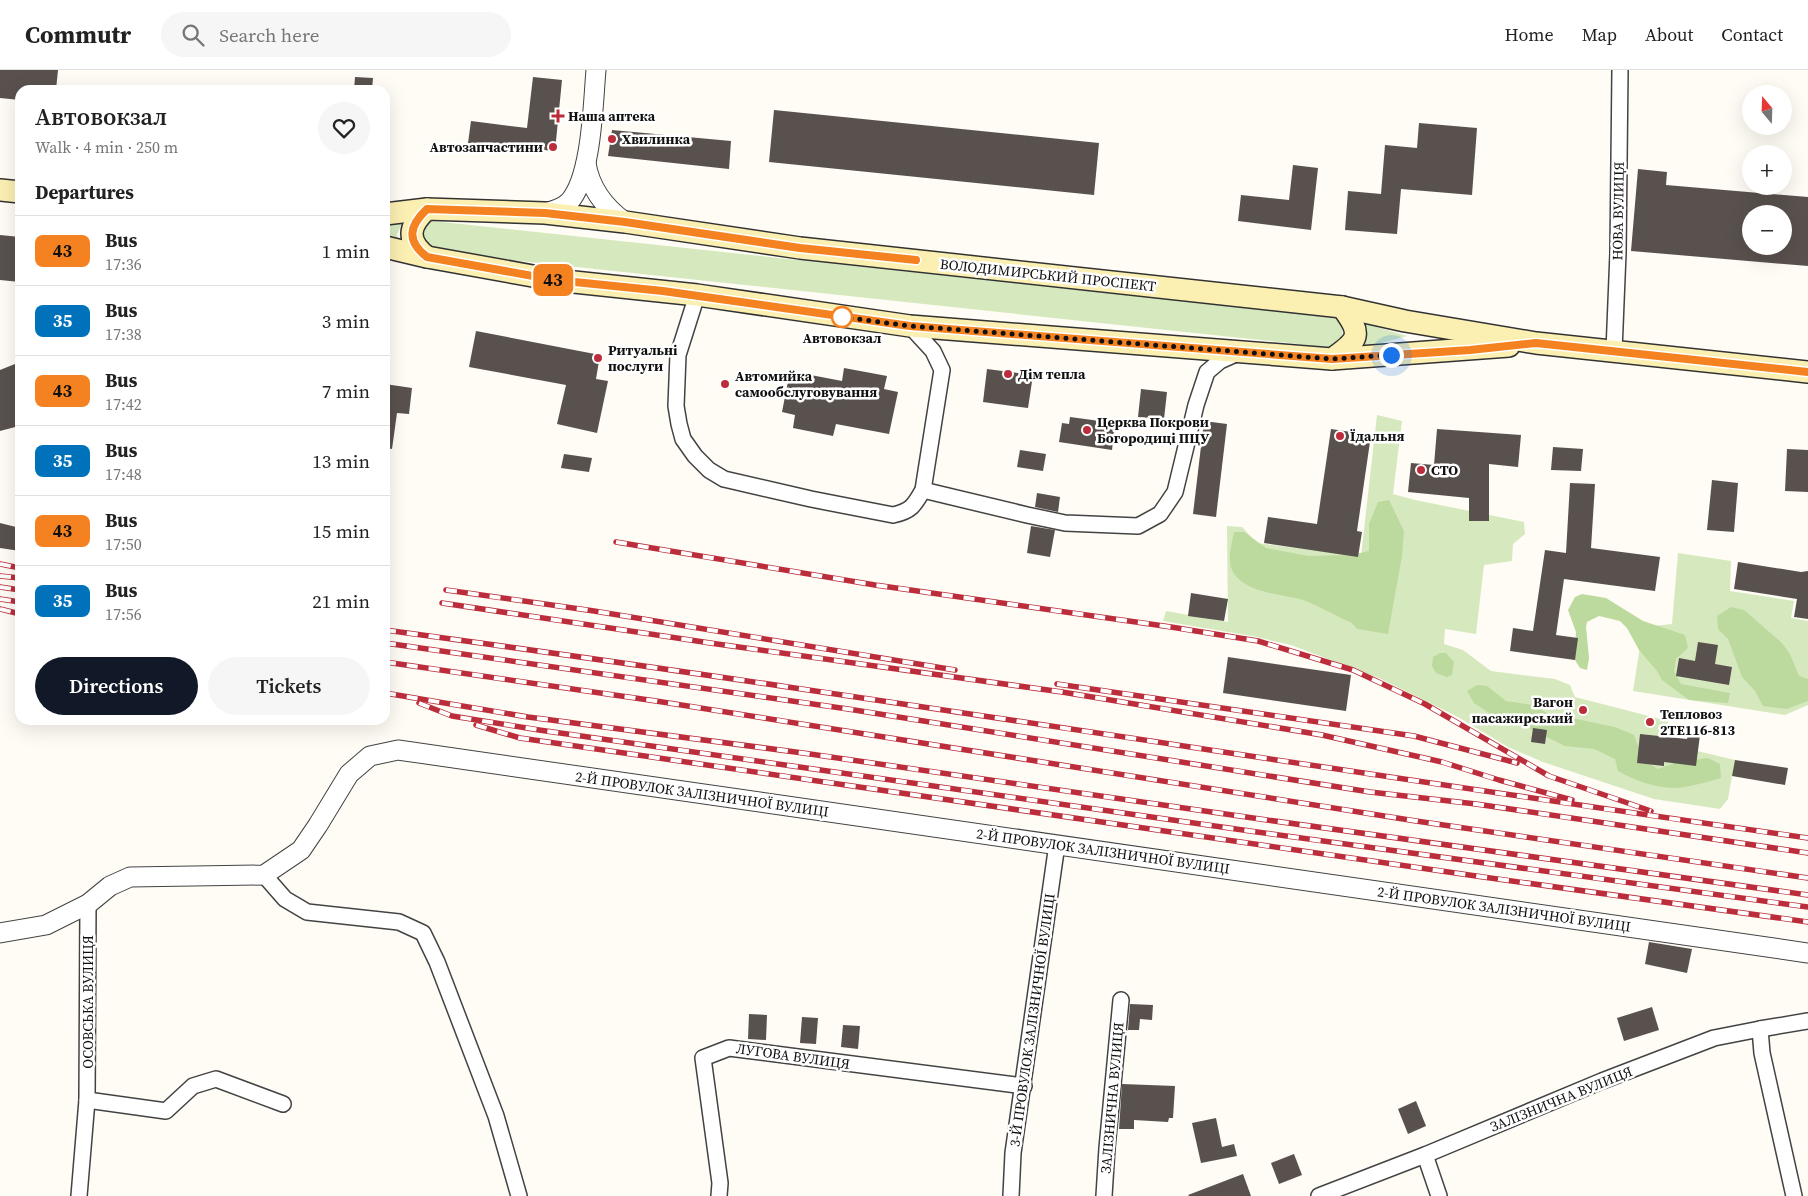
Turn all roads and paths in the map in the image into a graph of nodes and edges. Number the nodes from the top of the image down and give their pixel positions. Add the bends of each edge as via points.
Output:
1 (596, 70) edge
2 (1620, 70) edge
3 (586, 163) junction
4 (0, 190) edge
5 (576, 191) junction
6 (15, 192) edge
7 (597, 195) junction
8 (427, 209) junction
9 (390, 213) edge
10 (545, 213) junction
11 (625, 222) junction
12 (390, 247) edge
13 (427, 257) junction
14 (696, 295) junction
15 (1342, 308) junction
16 (910, 326) junction
17 (1536, 343) junction
18 (1241, 351) junction
19 (1614, 351) junction
20 (1332, 359) junction
21 (1808, 372) edge
22 (923, 490) junction
23 (1057, 844) junction
24 (264, 875) junction
25 (88, 904) junction
26 (0, 934) edge
27 (1808, 953) edge
28 (1122, 1000) dead end
29 (1808, 1021) edge
30 (1760, 1029) junction
31 (1024, 1086) junction
32 (87, 1100) junction
33 (283, 1104) dead end
34 (1425, 1155) junction
35 (79, 1196) edge
36 (518, 1196) edge
37 (718, 1196) edge
38 (1011, 1196) edge
39 (1104, 1196) edge
40 (1319, 1196) edge
41 (1439, 1196) edge
42 (1794, 1196) edge

1 - 3 street
2 - 19 street, НОВА ВУЛИЦЯ
3 - 5 street
3 - 7 street
4 - 6 main road
5 - 7 street
5 - 10 street via 558,210
7 - 11 street
8 - 9 main road, ВОЛОДИМИРСЬКИЙ ПРОСПЕКТ
8 - 10 main road, ВОЛОДИМИРСЬКИЙ ПРОСПЕКТ
8 - 13 main road via 412,229 412,239
10 - 11 main road, ВОЛОДИМИРСЬКИЙ ПРОСПЕКТ
11 - 15 main road, ВОЛОДИМИРСЬКИЙ ПРОСПЕКТ via 800,248
12 - 13 main road, ВОЛОДИМИРСЬКИЙ ПРОСПЕКТ
13 - 14 main road, ВОЛОДИМИРСЬКИЙ ПРОСПЕКТ via 555,280
14 - 16 main road, ВОЛОДИМИРСЬКИЙ ПРОСПЕКТ
14 - 22 street via 678,355 676,406 683,439 709,470 724,479 893,515 914,506
15 - 17 main road, ВОЛОДИМИРСЬКИЙ ПРОСПЕКТ
15 - 20 main road via 1352,322 1354,340
16 - 18 main road, ВОЛОДИМИРСЬКИЙ ПРОСПЕКТ
16 - 22 street via 933,351 942,370
17 - 19 main road, ВОЛОДИМИРСЬКИЙ ПРОСПЕКТ
17 - 20 main road, ВОЛОДИМИРСЬКИЙ ПРОСПЕКТ
18 - 20 main road, ВОЛОДИМИРСЬКИЙ ПРОСПЕКТ
18 - 22 street via 1220,361 1207,372 1175,492 1160,514 1138,526 1065,523
19 - 21 main road, ВОЛОДИМИРСЬКИЙ ПРОСПЕКТ
23 - 24 street, 2-Й ПРОВУЛОК ЗАЛІЗНИЧНОЇ ВУЛИЦІ via 398,750 370,756 349,774 301,850
23 - 27 street, 2-Й ПРОВУЛОК ЗАЛІЗНИЧНОЇ ВУЛИЦІ
23 - 31 street, 3-Й ПРОВУЛОК ЗАЛІЗНИЧНОЇ ВУЛИЦІ
24 - 25 street via 130,877 110,886
24 - 36 street via 285,899 308,912 398,922 423,933 438,962 496,1116
25 - 26 street via 46,925
25 - 32 street, ОСОВСЬКА ВУЛИЦЯ
28 - 39 street, ЗАЛІЗНИЧНА ВУЛИЦЯ
29 - 30 street, ЗАЛІЗНИЧНА ВУЛИЦЯ
30 - 34 street, ЗАЛІЗНИЧНА ВУЛИЦЯ via 1714,1038
30 - 42 street via 1762,1053
31 - 37 street, ЛУГОВА ВУЛИЦЯ via 729,1048 703,1058 720,1183
31 - 38 street, 3-Й ПРОВУЛОК ЗАЛІЗНИЧНОЇ ВУЛИЦІ
32 - 33 street via 166,1112 193,1086 216,1079
32 - 35 street, ОСОВСЬКА ВУЛИЦЯ
34 - 40 street, ЗАЛІЗНИЧНА ВУЛИЦЯ
34 - 41 street

